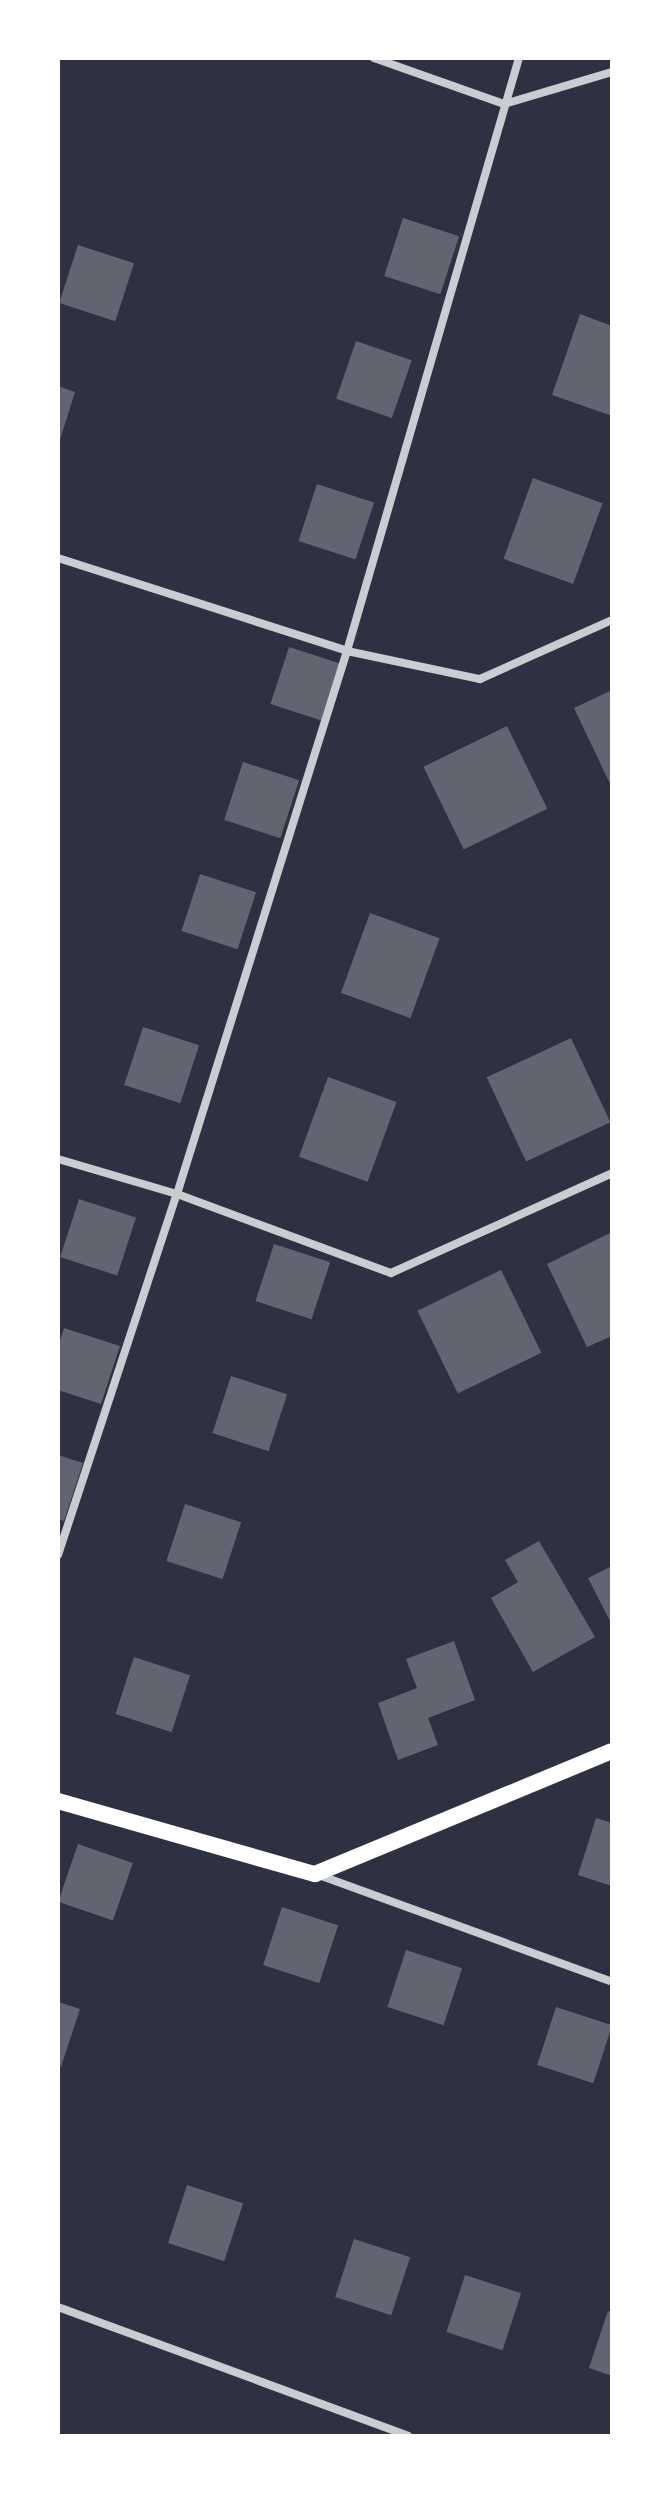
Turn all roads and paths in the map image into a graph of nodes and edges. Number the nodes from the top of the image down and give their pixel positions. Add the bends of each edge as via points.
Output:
1 (374, 58) edge
2 (519, 58) edge
3 (612, 72) edge
4 (504, 104) junction
5 (58, 558) edge
6 (612, 620) edge
7 (347, 651) junction
8 (58, 1159) edge
9 (612, 1173) edge
10 (177, 1194) junction
11 (58, 1555) edge
12 (612, 1751) edge
13 (58, 1801) edge
14 (315, 1874) junction
15 (612, 1982) edge
16 (58, 2307) edge
17 (408, 2436) edge

1 - 4 street
2 - 4 street
3 - 4 street
4 - 7 street
5 - 7 street
6 - 7 street via 480,679
7 - 10 street
8 - 10 street
9 - 10 street via 391,1273
10 - 11 street
12 - 14 main road
13 - 14 main road
14 - 15 street
16 - 17 street

